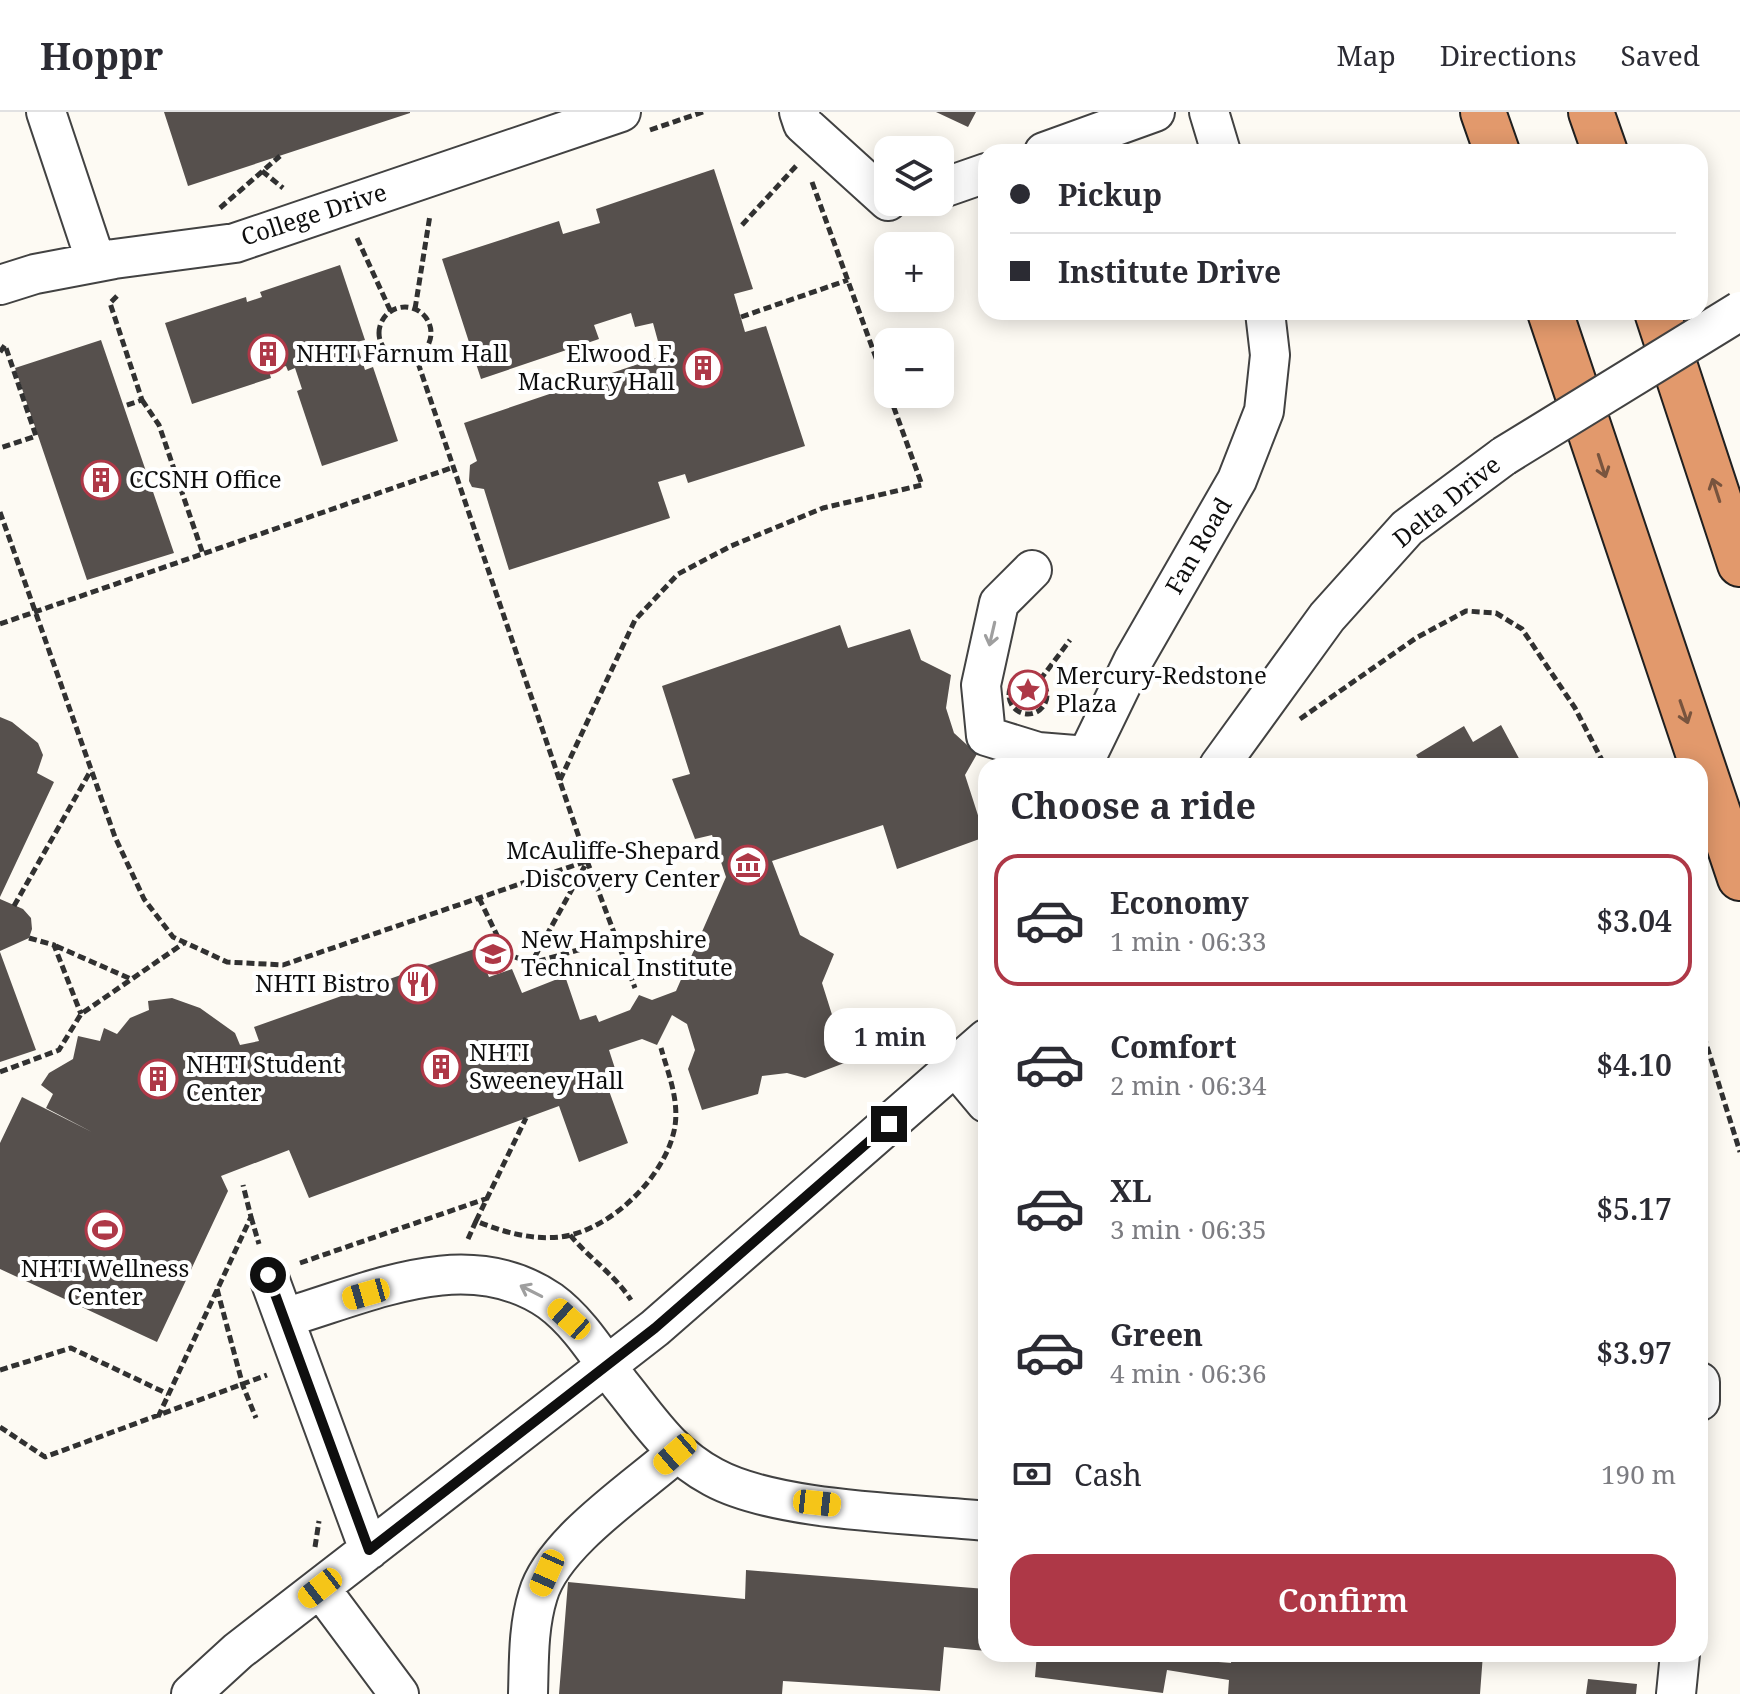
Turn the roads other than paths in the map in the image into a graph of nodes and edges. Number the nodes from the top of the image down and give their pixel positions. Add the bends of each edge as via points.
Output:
1 (46, 112) edge
2 (621, 112) edge
3 (799, 112) edge
4 (1155, 112) edge
5 (1209, 112) edge
6 (1483, 112) edge
7 (1591, 112) edge
8 (1066, 144) edge
9 (1219, 144) edge
10 (1494, 144) edge
11 (1602, 144) edge
12 (978, 176) edge
13 (954, 184) edge
14 (874, 188) edge
15 (96, 262) junction
16 (0, 285) edge
17 (1740, 311) edge
18 (1266, 320) edge
19 (1553, 320) edge
20 (1660, 320) edge
21 (1740, 564) edge
22 (1032, 570) dead end
23 (1069, 758) edge
24 (1086, 758) edge
25 (1225, 758) edge
26 (1700, 758) edge
27 (1708, 783) edge
28 (1740, 878) edge
29 (978, 1046) edge
30 (955, 1066) junction
31 (978, 1093) edge
32 (268, 1275) road end
33 (284, 1318) junction
34 (606, 1365) junction
35 (675, 1454) junction
36 (978, 1517) edge
37 (369, 1550) junction
38 (314, 1574) junction
39 (1679, 1662) edge
40 (191, 1694) edge
41 (399, 1694) edge
42 (528, 1694) edge
43 (1676, 1694) edge

1 - 15 street
2 - 15 street, College Drive via 235,243
3 - 14 street via 803,124
4 - 8 street
5 - 9 street
6 - 10 highway
7 - 11 highway
12 - 13 street
15 - 16 street, College Drive
17 - 25 street, Delta Drive, bridge via 1504,456 1407,528 1327,617
18 - 24 street, Fan Road via 1270,355 1264,411 1237,480 1133,661
19 -> 26 highway
21 -> 20 highway
22 -> 23 street via 999,603 981,685 986,736
27 -> 28 highway
29 - 30 street
30 - 31 street
30 - 34 street
32 - 33 street
34 -> 33 street via 551,1302 489,1274 421,1278
33 - 37 street
34 - 35 street
34 - 37 street
35 - 36 street via 740,1490 788,1500
35 - 42 street via 563,1552 547,1573 529,1640
37 - 38 street
38 - 40 street
38 - 41 street
39 - 43 street

